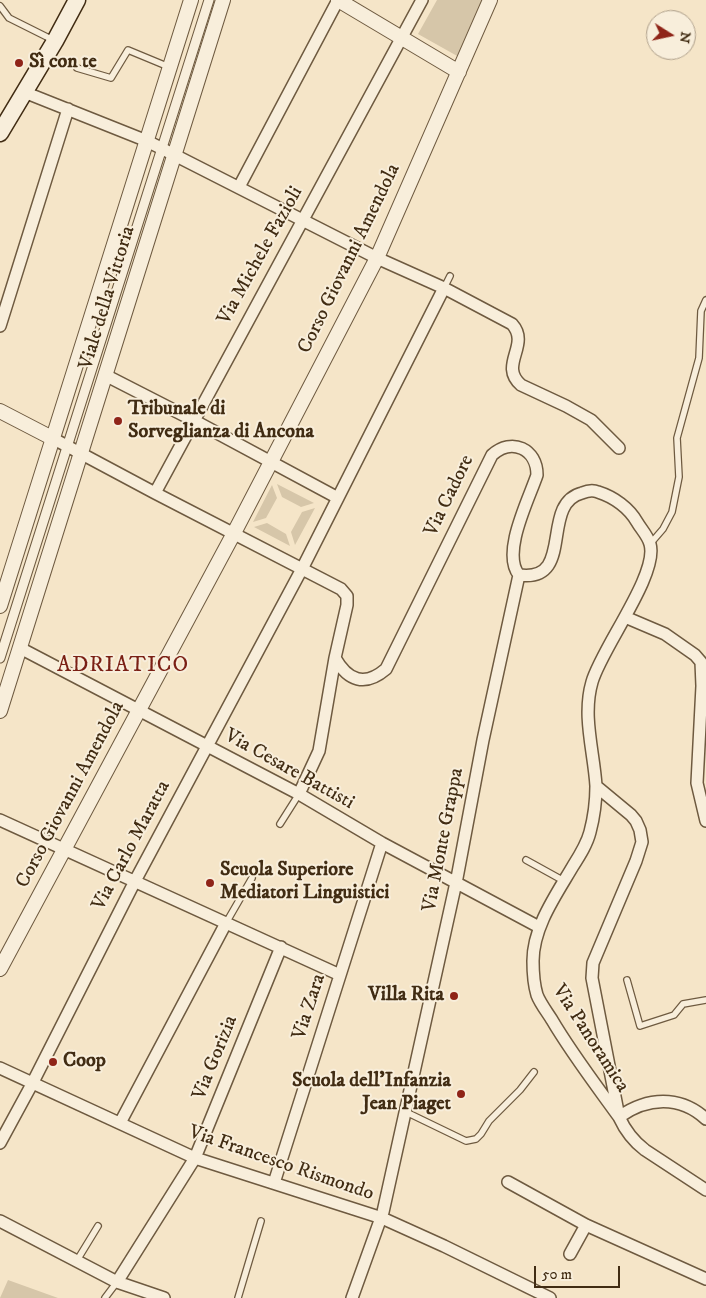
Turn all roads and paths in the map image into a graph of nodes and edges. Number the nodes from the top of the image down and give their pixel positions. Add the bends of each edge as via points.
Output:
1 (77, 0) edge
2 (190, 0) edge
3 (209, 0) edge
4 (223, 0) edge
5 (338, 0) edge
6 (422, 0) edge
7 (490, 0) edge
8 (0, 6) edge
9 (401, 38) junction
10 (55, 41) junction
11 (169, 67) junction
12 (77, 68) dead end
13 (459, 72) junction
14 (24, 92) junction
15 (68, 110) junction
16 (0, 132) edge
17 (147, 141) junction
18 (168, 152) junction
19 (239, 187) junction
20 (303, 219) junction
21 (377, 258) junction
22 (450, 276) dead end
23 (444, 288) junction
24 (706, 300) edge
25 (0, 326) edge
26 (105, 375) junction
27 (0, 412) edge
28 (193, 420) junction
29 (52, 438) junction
30 (67, 446) junction
31 (619, 448) dead end
32 (81, 453) junction
33 (270, 461) junction
34 (155, 493) junction
35 (338, 498) junction
36 (234, 534) junction
37 (650, 544) junction
38 (302, 568) junction
39 (519, 575) junction
40 (0, 606) edge
41 (625, 617) junction
42 (20, 648) junction
43 (0, 658) edge
44 (335, 658) junction
45 (703, 662) edge
46 (139, 709) junction
47 (0, 711) edge
48 (206, 746) junction
49 (596, 786) junction
50 (299, 794) junction
51 (0, 820) edge
52 (706, 821) edge
53 (280, 824) dead end
54 (382, 843) junction
55 (65, 848) junction
56 (526, 860) dead end
57 (252, 878) dead end
58 (135, 881) junction
59 (564, 881) junction
60 (456, 883) junction
61 (226, 922) junction
62 (539, 927) junction
63 (281, 946) junction
64 (0, 969) edge
65 (340, 975) junction
66 (627, 980) dead end
67 (706, 1000) edge
68 (0, 1068) edge
69 (534, 1072) dead end
70 (32, 1084) junction
71 (406, 1112) junction
72 (619, 1117) junction
73 (706, 1119) edge
74 (120, 1123) junction
75 (0, 1143) edge
76 (195, 1158) junction
77 (508, 1182) dead end
78 (274, 1183) junction
79 (706, 1190) edge
80 (382, 1218) junction
81 (0, 1221) edge
82 (261, 1221) dead end
83 (586, 1225) junction
84 (98, 1226) dead end
85 (570, 1254) dead end
86 (76, 1262) junction
87 (706, 1279) edge
88 (117, 1282) junction
89 (105, 1298) edge
90 (164, 1298) edge
91 (238, 1298) edge
92 (352, 1298) edge
93 (548, 1298) edge

1 - 10 main road
2 - 11 street, Viale della Vittoria
3 - 18 street, Viale della Vittoria
4 - 18 street, Viale della Vittoria
5 - 9 street
5 - 19 street
6 - 9 street, Via Michele Fazioli
7 - 13 street, Corso Giovanni Amendola
8 - 10 lane via 9,18
9 - 13 street
9 - 20 street, Via Michele Fazioli
10 - 14 main road
11 - 12 lane via 128,50 112,78
11 - 17 street, Viale della Vittoria
13 - 21 street, Corso Giovanni Amendola
14 - 15 street
14 - 16 main road
15 - 17 street
15 - 25 street
17 - 18 street
17 - 29 street, Viale della Vittoria
18 - 19 street
18 - 26 street, Viale della Vittoria
18 - 30 street, Viale della Vittoria
19 - 20 street
20 - 21 street
20 - 28 street, Via Michele Fazioli
21 - 23 street
21 - 33 street, Corso Giovanni Amendola
22 - 23 lane
23 - 31 street via 512,324 519,334 512,373 520,385 591,420
23 - 35 street
24 - 37 lane via 701,311 699,358 677,438 679,477 672,512
26 - 28 street
26 - 32 street, Viale della Vittoria
27 - 29 street
28 - 33 street
28 - 34 street, Via Michele Fazioli
29 - 30 street
29 - 40 street, Viale della Vittoria
30 - 32 street
30 - 43 street, Viale della Vittoria
32 - 34 street
32 - 42 street, Viale della Vittoria
33 - 35 street
33 - 36 street, Corso Giovanni Amendola
34 - 36 street
35 - 38 street, Via Carlo Maratta
36 - 38 street
36 - 46 street, Corso Giovanni Amendola
37 - 39 street via 634,517 621,504 594,491 585,492 570,499 561,513 548,567 538,575
37 - 41 street via 648,567
38 - 44 street via 341,589 347,596
38 - 48 street, Via Carlo Maratta
39 - 44 street, Via Cadore via 513,563 513,547 537,476 537,466 529,452 506,447 492,455 386,669 377,677 361,680 345,672
39 - 60 street, Via Monte Grappa
41 - 45 street via 665,634
41 - 49 street, Via Panoramica via 598,666 589,698 590,747
42 - 46 street, Via Cesare Battisti
42 - 47 street, Viale della Vittoria
44 - 50 street via 320,751
45 - 52 street via 698,783
46 - 48 street, Via Cesare Battisti
46 - 55 street, Corso Giovanni Amendola
48 - 50 street, Via Cesare Battisti
48 - 58 street, Via Carlo Maratta
49 - 59 street, Via Panoramica via 589,836
49 - 72 street via 636,821 642,842 592,970
50 - 53 lane
50 - 54 street, Via Cesare Battisti
51 - 55 street
54 - 60 street, Via Cesare Battisti
54 - 65 street, Via Zara
55 - 58 street
55 - 64 street, Corso Giovanni Amendola
56 - 59 lane
57 - 61 lane
58 - 61 street
58 - 70 street, Via Carlo Maratta
59 - 62 street, Via Panoramica
60 - 62 street, Via Cesare Battisti
60 - 71 street, Via Monte Grappa
61 - 63 street
61 - 74 street
62 - 72 street, Via Panoramica via 533,961 537,995 566,1043
63 - 65 street
63 - 76 street, Via Gorizia
65 - 78 street, Via Zara
66 - 67 lane via 640,1026 674,1015 683,1004
68 - 70 street, Via Francesco Rismondo
69 - 71 lane via 481,1134 472,1140 466,1141
70 - 74 street, Via Francesco Rismondo
70 - 75 street, Via Carlo Maratta
71 - 80 street, Via Monte Grappa
72 - 73 street via 630,1109 666,1101 685,1104
72 - 79 street, Via Panoramica via 637,1144
74 - 76 street, Via Francesco Rismondo
76 - 78 street, Via Francesco Rismondo
76 - 88 street, Via Gorizia
77 - 83 street
78 - 80 street, Via Francesco Rismondo
80 - 92 street, Via Monte Grappa
80 - 93 street, Via Francesco Rismondo
81 - 86 street
82 - 91 lane
83 - 85 street
83 - 87 street
84 - 86 lane
86 - 88 street
88 - 89 lane
88 - 90 street

